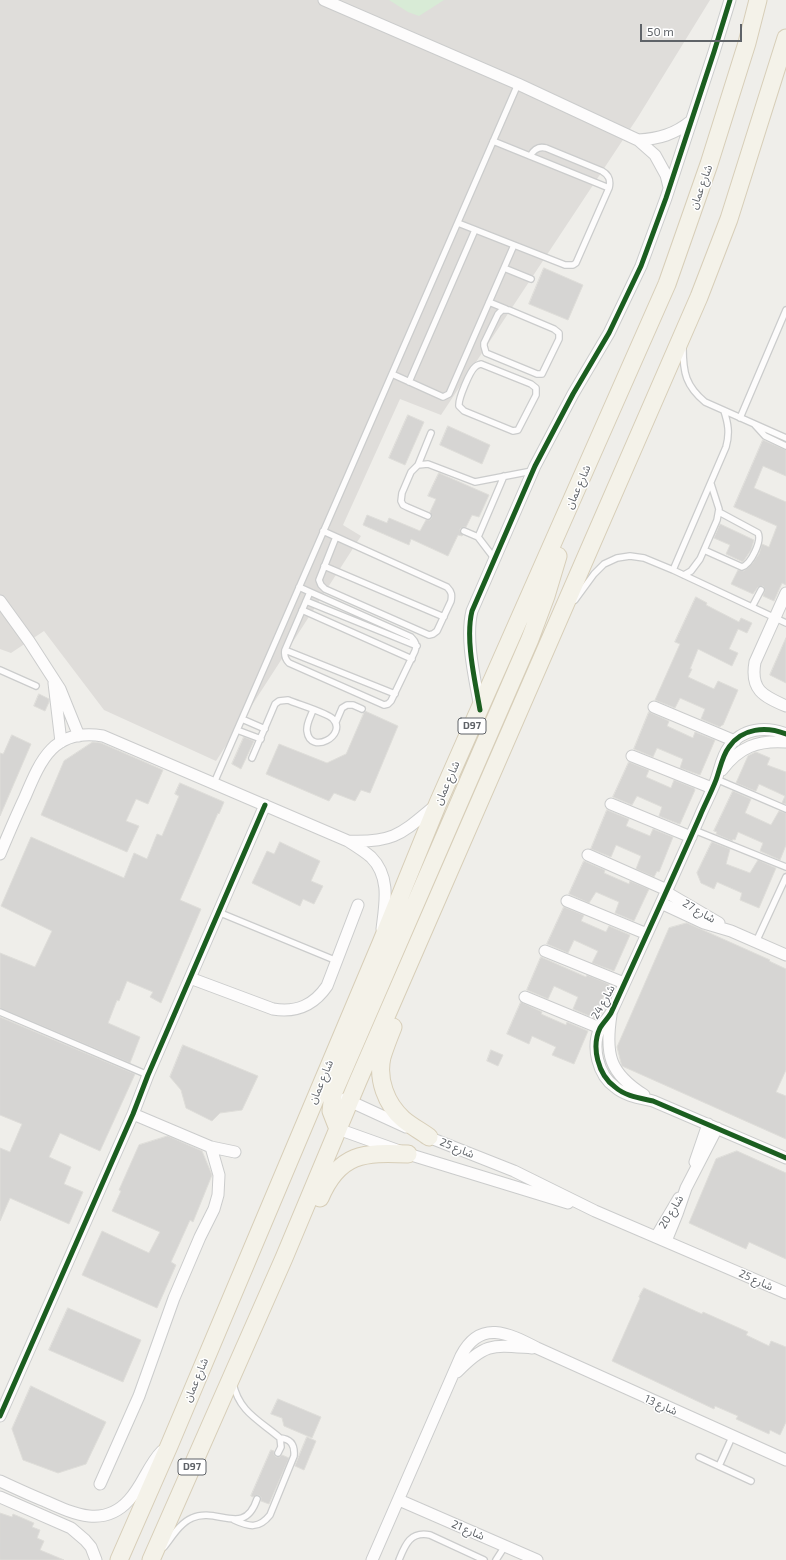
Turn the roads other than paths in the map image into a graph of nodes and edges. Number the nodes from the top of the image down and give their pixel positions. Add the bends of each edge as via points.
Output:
1 (324, 0) edge
2 (730, 0) edge
3 (758, 0) edge
4 (786, 38) edge
5 (518, 84) junction
6 (691, 121) junction
7 (638, 140) junction
8 (493, 141) junction
9 (530, 156) junction
10 (670, 186) junction
11 (609, 188) junction
12 (458, 223) junction
13 (475, 230) junction
14 (514, 245) junction
15 (504, 268) junction
16 (531, 279) dead end
17 (489, 302) junction
18 (506, 309) junction
19 (786, 310) edge
20 (683, 335) junction
21 (499, 359) junction
22 (495, 369) junction
23 (392, 374) junction
24 (409, 382) junction
25 (724, 411) junction
26 (740, 418) junction
27 (754, 425) junction
28 (431, 433) dead end
29 (786, 438) edge
30 (786, 446) edge
31 (418, 465) junction
32 (533, 471) junction
33 (504, 476) junction
34 (711, 484) junction
35 (570, 506) junction
36 (719, 512) junction
37 (428, 516) dead end
38 (324, 531) junction
39 (464, 531) dead end
40 (336, 537) junction
41 (478, 537) junction
42 (704, 550) junction
43 (495, 560) junction
44 (324, 566) junction
45 (673, 570) junction
46 (684, 575) junction
47 (299, 587) junction
48 (761, 590) dead end
49 (310, 592) junction
50 (786, 593) edge
51 (0, 601) edge
52 (306, 601) junction
53 (752, 607) junction
54 (302, 610) junction
55 (444, 617) junction
56 (775, 618) junction
57 (786, 623) edge
58 (555, 628) junction
59 (417, 646) junction
60 (285, 650) junction
61 (412, 659) junction
62 (0, 670) edge
63 (53, 679) junction
64 (36, 686) dead end
65 (395, 694) junction
66 (786, 706) edge
67 (654, 707) dead end
68 (362, 709) dead end
69 (313, 710) junction
70 (480, 710) junction
71 (242, 719) junction
72 (336, 722) junction
73 (265, 729) junction
74 (237, 730) junction
75 (786, 734) edge
76 (79, 736) junction
77 (261, 739) junction
78 (735, 741) junction
79 (62, 742) junction
80 (786, 742) edge
81 (632, 756) dead end
82 (252, 758) dead end
83 (214, 783) junction
84 (714, 784) junction
85 (438, 803) junction
86 (611, 804) dead end
87 (264, 805) junction
88 (786, 809) edge
89 (692, 833) junction
90 (348, 840) junction
91 (0, 854) edge
92 (588, 855) dead end
93 (786, 867) edge
94 (786, 877) edge
95 (666, 891) junction
96 (567, 902) dead end
97 (661, 904) junction
98 (358, 905) dead end
99 (218, 912) junction
100 (731, 931) junction
101 (647, 934) junction
102 (756, 942) junction
103 (381, 943) junction
104 (545, 951) dead end
105 (786, 955) edge
106 (411, 959) junction
107 (336, 961) junction
108 (190, 978) junction
109 (624, 983) junction
110 (525, 997) dead end
111 (0, 1012) edge
112 (611, 1013) junction
113 (600, 1028) junction
114 (148, 1075) junction
115 (326, 1091) junction
116 (349, 1101) junction
117 (653, 1101) junction
118 (133, 1114) junction
119 (712, 1126) junction
120 (338, 1129) junction
121 (429, 1137) junction
122 (210, 1147) junction
123 (235, 1152) dead end
124 (408, 1154) junction
125 (786, 1158) edge
126 (594, 1210) junction
127 (661, 1239) junction
128 (284, 1258) junction
129 (786, 1293) edge
130 (233, 1374) junction
131 (0, 1416) edge
132 (732, 1437) junction
133 (280, 1438) junction
134 (169, 1446) junction
135 (278, 1453) dead end
136 (699, 1457) dead end
137 (786, 1460) edge
138 (719, 1466) junction
139 (1, 1481) edge
140 (751, 1481) dead end
141 (100, 1484) dead end
142 (1, 1498) edge
143 (257, 1499) dead end
144 (399, 1500) junction
145 (233, 1520) junction
146 (505, 1546) junction
147 (96, 1560) edge
148 (119, 1560) edge
149 (150, 1560) edge
150 (155, 1560) edge
151 (372, 1560) edge
152 (399, 1560) edge
153 (484, 1560) edge
154 (496, 1560) edge
155 (537, 1560) edge

1 - 5 street
2 - 6 street
3 - 35 main road, شارع عمان / D97 via 709,164 667,284
4 - 20 main road, D97 via 729,220
5 - 7 street
5 - 8 lane
6 - 7 street via 661,137
6 - 10 street
7 - 10 street via 662,165
8 - 9 lane
8 - 12 lane
9 - 11 lane
9 - 11 lane via 533,151 542,147 581,162 607,174 610,178
10 - 32 street via 650,244 626,301
11 - 14 lane via 578,260 573,265 565,265
12 - 13 lane
12 - 23 lane
13 - 14 lane
13 - 24 lane
14 - 15 lane
15 - 16 lane
15 - 17 lane
17 - 18 lane
17 - 24 lane via 447,397
18 - 21 lane via 498,314 484,346 486,353
18 - 21 lane via 557,331 560,336 542,374
19 - 26 lane
20 - 25 lane via 684,372 688,384 705,402
20 - 58 main road, D97
21 - 22 lane
22 - 22 lane via 481,364 475,366 460,398 459,406 464,411 513,431 518,430 536,395 536,388
23 - 24 lane
23 - 38 lane
25 - 26 lane
25 - 34 lane via 729,438
26 - 27 lane
27 - 29 lane
27 - 30 lane via 765,436
28 - 31 lane
31 - 33 lane via 428,464 475,482
31 - 37 lane via 411,472 401,501 403,505
32 - 33 lane
32 - 43 street
33 - 41 lane
34 - 36 lane
34 - 45 lane
35 - 70 main road, شارع عمان / D97
35 - 115 main road via 546,596 530,639
36 - 42 lane
36 - 42 lane via 758,533 759,540 749,563 742,567
38 - 40 lane
38 - 47 lane
39 - 41 lane
40 - 44 lane
40 - 55 lane via 447,587 452,596
41 - 43 lane
42 - 46 lane via 696,566
43 - 70 street via 469,621
44 - 55 lane
44 - 55 lane via 319,580 325,589 429,635 437,631
45 - 46 lane
45 - 58 lane via 644,558 630,556 604,564
46 - 53 lane
47 - 49 lane
47 - 71 lane
48 - 53 lane
49 - 52 lane
49 - 59 lane via 412,637
50 - 56 street
51 - 63 street
52 - 54 lane
52 - 59 lane
53 - 56 lane
54 - 60 lane
54 - 61 lane
56 - 57 lane
56 - 66 street via 753,672 759,691
58 - 106 main road, D97
59 - 61 lane
60 - 65 lane
60 - 65 lane via 284,655 289,663 384,705 391,702
61 - 65 lane
62 - 64 lane
63 - 76 street
63 - 79 street
67 - 78 street
68 - 72 lane via 347,705 342,708
69 - 72 lane
69 - 72 lane via 307,732 316,742 330,740
69 - 73 lane via 288,700 279,701 275,704
70 - 85 main road, شارع عمان / D97
71 - 73 lane
71 - 74 lane
73 - 77 lane
74 - 77 lane
74 - 83 lane
75 - 78 street via 770,729 755,730
76 - 79 street
76 - 83 street via 95,735 111,739
77 - 82 lane
78 - 84 street via 729,746
79 - 91 street via 49,752 39,765
80 - 84 street via 769,741 744,749 733,757
81 - 84 street
83 - 87 street
84 - 88 lane
84 - 89 street, شارع 24
85 - 90 street via 394,836 376,841
85 - 103 main road, شارع عمان / D97
86 - 89 street
87 - 90 street
87 - 99 street
89 - 93 lane
89 - 95 street, شارع 24
90 - 103 street via 371,857 382,873 386,892
92 - 95 street, شارع 27
94 - 102 lane
95 - 97 street, شارع 24
95 - 100 street, شارع 27
96 - 101 street
97 - 100 street, شارع 27
97 - 101 street, شارع 24
98 - 107 street
99 - 107 lane
99 - 108 street
100 - 102 street, شارع 27
101 - 109 street, شارع 24
102 - 105 street, شارع 27
103 - 115 main road, شارع عمان / D97
104 - 109 street
106 - 116 main road, D97
106 - 121 main road via 406,991 382,1057 381,1078 394,1110
107 - 108 street via 321,995 304,1007 294,1010 274,1009
108 - 114 street
109 - 112 street, شارع 24
110 - 113 street
111 - 114 lane
112 - 113 street, شارع 24
112 - 117 street, شارع 24 via 608,1044 615,1069 632,1088
113 - 117 street, شارع 24 via 596,1041 597,1058 603,1075 614,1087 630,1095
114 - 118 street
115 - 116 street, شارع 25
115 - 120 main road
115 - 134 main road, شارع عمان / D97
116 - 120 main road, D97
116 - 121 street, شارع 25
117 - 119 street, شارع 24
118 - 122 street
118 - 131 street
119 - 125 street, شارع 24
119 - 127 street, شارع 20 via 678,1214
120 - 124 street, شارع 25
120 - 128 main road, D97
121 - 126 street, شارع 25 via 514,1171
122 - 123 street
122 - 141 street via 219,1175 214,1209 174,1298 139,1396
124 - 126 street, شارع 25
124 - 128 main road via 370,1154 352,1159 343,1165 328,1181 302,1237
126 - 127 street, شارع 25
127 - 129 street, شارع 25
128 - 130 main road, D97
130 - 133 lane via 241,1404 248,1413
130 - 149 main road, D97
132 - 137 street, شارع 13
132 - 138 lane
132 - 144 street, شارع 13 via 537,1348 501,1345 475,1354 453,1377
133 - 135 lane via 281,1447
133 - 145 lane via 292,1443 295,1449 270,1515 265,1522 257,1525 249,1526
134 - 139 street via 153,1461 130,1499 122,1507 103,1516 75,1514
134 - 148 main road, شارع عمان / D97
136 - 138 lane
138 - 140 lane
142 - 147 street via 74,1531 91,1547
143 - 145 lane via 250,1513
144 - 146 street, شارع 21
144 - 151 street, شارع 13
145 - 150 lane via 210,1515 192,1518 177,1530
146 - 154 lane
146 - 155 street, شارع 21
152 - 153 lane via 408,1541 418,1534 430,1535

